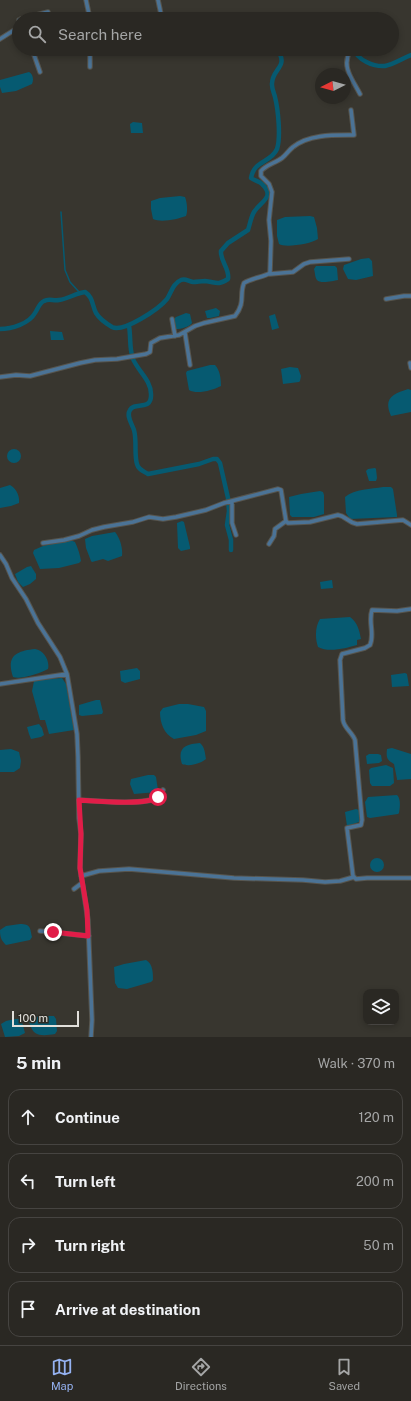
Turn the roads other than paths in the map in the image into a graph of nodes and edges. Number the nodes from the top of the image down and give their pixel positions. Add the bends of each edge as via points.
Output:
1 (86, 0) edge
2 (158, 0) edge
3 (89, 12) edge
4 (161, 12) edge
5 (12, 31) edge
6 (0, 39) edge
7 (34, 56) edge
8 (90, 56) edge
9 (348, 56) edge
10 (90, 67) dead end
11 (40, 72) dead end
12 (360, 94) dead end
13 (351, 110) dead end
14 (349, 259) dead end
15 (270, 274) junction
16 (411, 296) edge
17 (386, 299) dead end
18 (172, 318) dead end
19 (185, 333) junction
20 (175, 336) junction
21 (410, 363) edge
22 (190, 365) dead end
23 (411, 368) edge
24 (0, 377) edge
25 (231, 502) junction
26 (286, 521) junction
27 (411, 525) edge
28 (236, 536) dead end
29 (43, 543) dead end
30 (269, 544) dead end
31 (0, 555) edge
32 (411, 609) edge
33 (67, 674) junction
34 (0, 684) edge
35 (163, 790) dead end
36 (79, 800) junction
37 (81, 876) junction
38 (354, 877) junction
39 (411, 878) edge
40 (82, 883) junction
41 (74, 889) dead end
42 (40, 931) dead end
43 (88, 936) junction
44 (92, 1037) edge

1 - 3 street
2 - 4 street
5 - 6 street
7 - 11 street
8 - 10 street
9 - 12 street via 347,70
13 - 15 street via 354,135 313,137 293,147 284,157 261,171 261,176 269,184 272,192 269,220
14 - 15 street via 310,262 293,272
15 - 19 street via 244,283 243,300 235,316 195,326
16 - 17 street
18 - 20 street
19 - 20 street
19 - 22 street
20 - 24 street via 155,340 151,343 150,352 136,356 117,360 95,360 30,376 16,374
21 - 23 street
25 - 26 street via 281,490
25 - 28 street via 232,523
25 - 29 street via 176,517 149,517 104,526 79,536
26 - 27 street via 310,522 338,515 358,524 403,520
26 - 30 street via 275,529
31 - 33 street via 60,657
32 - 38 street via 372,610 370,645 345,652 340,656 343,720 355,740 362,820 361,825 347,828
33 - 34 street
33 - 36 street via 77,734
35 - 36 street via 156,799 147,801
36 - 37 street
37 - 38 street via 98,871 129,869 234,878 325,882
37 - 40 street
38 - 39 street
40 - 41 street
40 - 43 street
42 - 43 street
43 - 44 street

